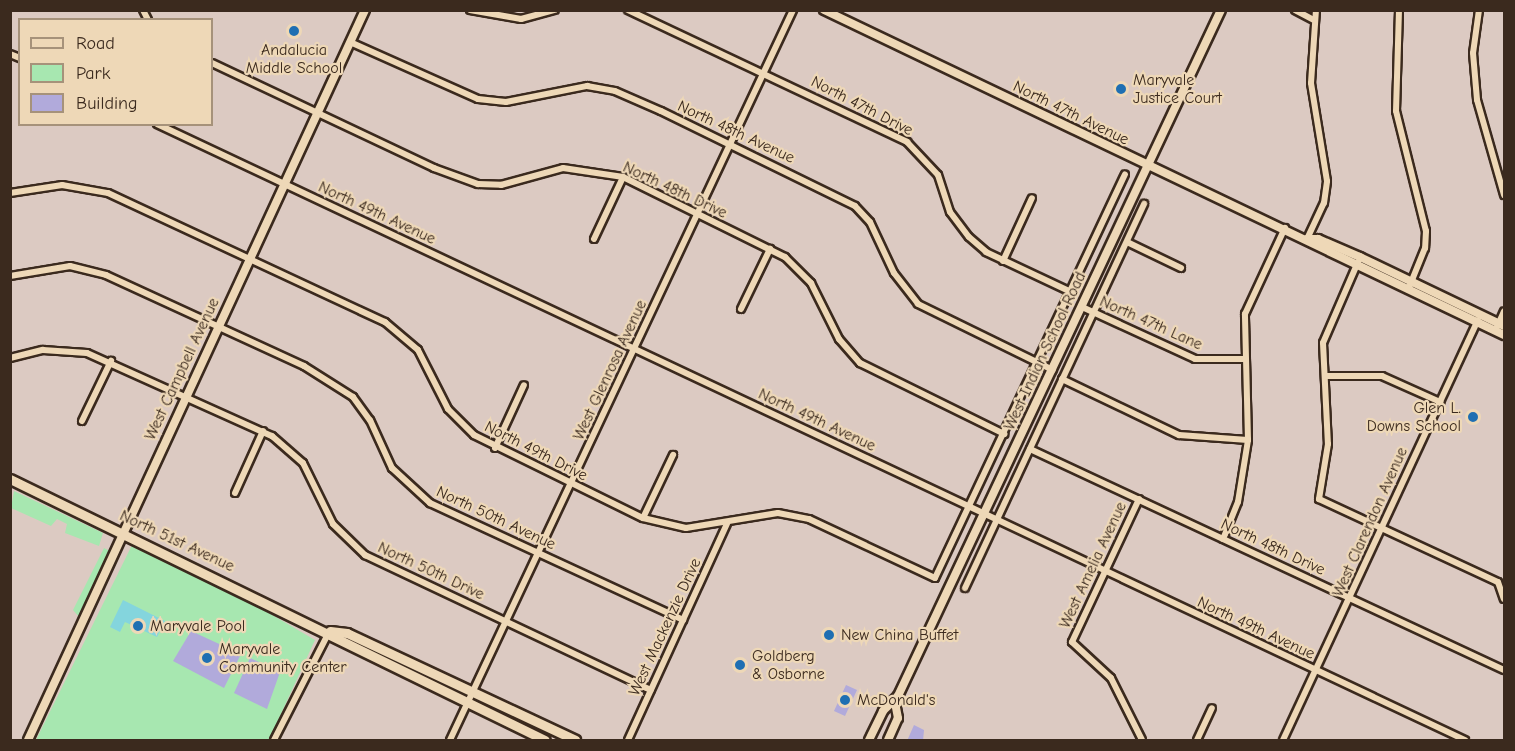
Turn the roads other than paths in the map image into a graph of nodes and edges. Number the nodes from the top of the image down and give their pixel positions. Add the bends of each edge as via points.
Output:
1 (365, 10) edge
2 (470, 10) edge
3 (555, 10) edge
4 (628, 10) edge
5 (793, 10) edge
6 (824, 10) edge
7 (1221, 10) edge
8 (1295, 10) edge
9 (1316, 10) edge
10 (1399, 10) edge
11 (1479, 10) edge
12 (1314, 20) junction
13 (350, 42) junction
14 (213, 63) edge
15 (764, 73) junction
16 (318, 112) junction
17 (161, 126) edge
18 (731, 144) junction
19 (1149, 165) junction
20 (1125, 176) dead end
21 (623, 177) junction
22 (283, 185) junction
23 (10, 193) edge
24 (1504, 195) edge
25 (1032, 198) dead end
26 (1144, 204) dead end
27 (698, 214) junction
28 (1285, 228) junction
29 (594, 239) dead end
30 (1308, 239) junction
31 (1126, 242) junction
32 (770, 249) junction
33 (249, 256) junction
34 (1360, 257) junction
35 (1003, 261) junction
36 (1356, 266) junction
37 (1181, 268) dead end
38 (10, 276) edge
39 (1410, 286) junction
40 (1071, 292) junction
41 (1082, 307) junction
42 (741, 309) dead end
43 (1504, 311) edge
44 (1094, 313) junction
45 (1479, 318) junction
46 (217, 326) junction
47 (1500, 326) edge
48 (1504, 335) edge
49 (635, 348) junction
50 (10, 358) edge
51 (1245, 358) junction
52 (111, 361) junction
53 (1037, 363) junction
54 (1053, 370) junction
55 (1327, 376) junction
56 (1062, 380) junction
57 (524, 385) dead end
58 (184, 395) junction
59 (1440, 402) junction
60 (82, 421) dead end
61 (264, 431) junction
62 (1004, 434) junction
63 (1248, 440) junction
64 (495, 448) junction
65 (1030, 448) junction
66 (673, 455) dead end
67 (10, 479) edge
68 (571, 484) junction
69 (235, 493) dead end
70 (1138, 499) junction
71 (970, 507) junction
72 (986, 514) junction
73 (643, 518) junction
74 (997, 520) junction
75 (727, 524) junction
76 (1382, 528) junction
77 (127, 534) junction
78 (1223, 539) junction
79 (539, 552) junction
80 (1105, 571) junction
81 (935, 578) joint
82 (1501, 581) edge
83 (965, 588) dead end
84 (1351, 598) junction
85 (1504, 599) edge
86 (683, 621) junction
87 (506, 622) junction
88 (330, 631) junction
89 (1504, 670) edge
90 (1317, 672) junction
91 (651, 690) junction
92 (473, 693) junction
93 (468, 703) junction
94 (895, 703) junction
95 (1212, 708) dead end
96 (1138, 739) edge
97 (28, 741) edge
98 (274, 741) edge
99 (450, 741) edge
100 (545, 741) edge
101 (575, 741) edge
102 (628, 741) edge
103 (869, 741) edge
104 (888, 741) edge
105 (1197, 741) edge
106 (1283, 741) edge
107 (1465, 741) edge

1 - 13 street, West Campbell Avenue
2 - 3 street via 521,19
4 - 15 street, North 47th Drive
5 - 15 street, West Glenrosa Avenue
6 - 19 street, North 47th Avenue
7 - 19 main road, West Indian School Road
8 - 12 street
9 - 12 street
10 - 39 street via 1396,111 1426,231 1425,248
11 - 24 street via 1473,53 1477,100
12 - 30 street via 1311,82 1327,181 1324,203
13 - 16 street, West Campbell Avenue
13 - 18 street, North 48th Avenue via 478,99 506,102 588,86 615,91
14 - 16 street, North 48th Drive
15 - 18 street, West Glenrosa Avenue
15 - 35 street, North 47th Drive via 907,142 938,176 950,212 969,237
16 - 21 street, North 48th Drive via 434,168 478,184 501,185 563,168
16 - 22 street, West Campbell Avenue
17 - 22 street, North 49th Avenue
18 - 27 street, West Glenrosa Avenue
18 - 53 street, North 48th Avenue via 855,206 870,222 894,273 918,304
19 - 28 street, North 47th Avenue
19 - 41 main road, West Indian School Road
20 - 40 street, West Indian School Road
21 - 27 street, North 48th Drive
21 - 29 street
22 - 33 street, West Campbell Avenue
22 - 49 street, North 49th Avenue
23 - 33 street, North 49th Drive via 52,185 99,190
25 - 35 street
26 - 31 street, West Indian School Road
27 - 32 street, North 48th Drive
27 - 49 street, West Glenrosa Avenue
28 - 30 street, North 47th Avenue
28 - 51 street via 1245,314
30 - 34 street, North 47th Avenue via 1318,239
30 - 36 street, North 47th Avenue
31 - 37 street
31 - 44 street, West Indian School Road
32 - 42 street
32 - 62 street, North 48th Drive via 804,273 839,339 860,363
33 - 46 street, West Campbell Avenue
33 - 64 street, North 49th Drive via 399,330 429,365 448,409
34 - 36 street
34 - 39 street, North 47th Avenue
35 - 40 street, North 47th Drive
36 - 39 street, North 47th Avenue
36 - 55 street via 1327,323 1323,343
38 - 46 street, North 50th Avenue via 46,267 87,270
39 - 45 street, North 47th Avenue
40 - 53 street, West Indian School Road
41 - 44 street, North 47th Lane
41 - 54 main road, West Indian School Road
43 - 47 street
44 - 51 street, North 47th Lane via 1195,359
44 - 56 street, West Indian School Road
45 - 47 street, North 47th Avenue
45 - 59 street, West Clarendon Avenue
46 - 58 street, West Campbell Avenue
46 - 79 street, North 50th Avenue via 343,388 370,420 392,468 430,503
47 - 48 street, North 47th Avenue
49 - 68 street, West Glenrosa Avenue
49 - 71 street, North 49th Avenue
50 - 52 street, North 50th Drive via 69,349
51 - 63 street
52 - 58 street, North 50th Drive
52 - 60 street
53 - 54 street, North 48th Avenue
53 - 62 street, West Indian School Road
54 - 72 main road, West Indian School Road
55 - 59 street via 1382,376
55 - 76 street via 1328,444 1319,499
56 - 63 street via 1179,435
56 - 65 street, West Indian School Road
57 - 64 street
58 - 61 street, North 50th Drive
58 - 77 street, West Campbell Avenue
59 - 76 street, West Clarendon Avenue
61 - 69 street
61 - 87 street, North 50th Drive via 303,463 333,524 365,555
62 - 71 street, West Indian School Road
63 - 78 street via 1238,502
64 - 68 street, North 49th Drive
65 - 70 street, North 48th Drive
65 - 74 street, West Indian School Road
66 - 73 street
67 - 77 main road, North 51st Avenue
68 - 73 street, North 49th Drive
68 - 79 street, West Glenrosa Avenue
70 - 78 street, North 48th Drive
70 - 80 street, West Amelia Avenue
71 - 72 street, North 49th Avenue
71 - 81 street, West Indian School Road
72 - 74 street, North 49th Avenue
72 - 94 main road, West Indian School Road
73 - 75 street, North 49th Drive via 686,528
74 - 80 street, North 49th Avenue
74 - 83 street, West Indian School Road
75 - 81 street, North 49th Drive via 778,513 809,519
75 - 86 street, West Mackenzie Drive
76 - 82 street
76 - 84 street, West Clarendon Avenue
77 - 88 main road, North 51st Avenue
77 - 97 street, West Campbell Avenue
78 - 84 street, North 48th Drive
79 - 86 street, North 50th Avenue
79 - 87 street, West Glenrosa Avenue
80 - 90 street, North 49th Avenue
80 - 96 street, West Amelia Avenue via 1072,642 1111,678
82 - 85 street
84 - 89 street, North 48th Drive
84 - 90 street, West Clarendon Avenue
86 - 91 street, West Mackenzie Drive
87 - 91 street, North 50th Drive
87 - 92 street, West Glenrosa Avenue
88 - 92 main road, North 51st Avenue via 347,633
88 - 93 main road, North 51st Avenue via 342,643
88 - 98 street
90 - 106 street, West Clarendon Avenue
90 - 107 street, North 49th Avenue
91 - 102 street, West Mackenzie Drive
92 - 93 street, West Glenrosa Avenue
92 - 101 main road, North 51st Avenue
93 - 99 street, West Glenrosa Avenue
93 - 100 main road, North 51st Avenue
94 - 103 main road, West Indian School Road via 883,711
94 - 104 main road, West Indian School Road via 898,718
95 - 105 street

